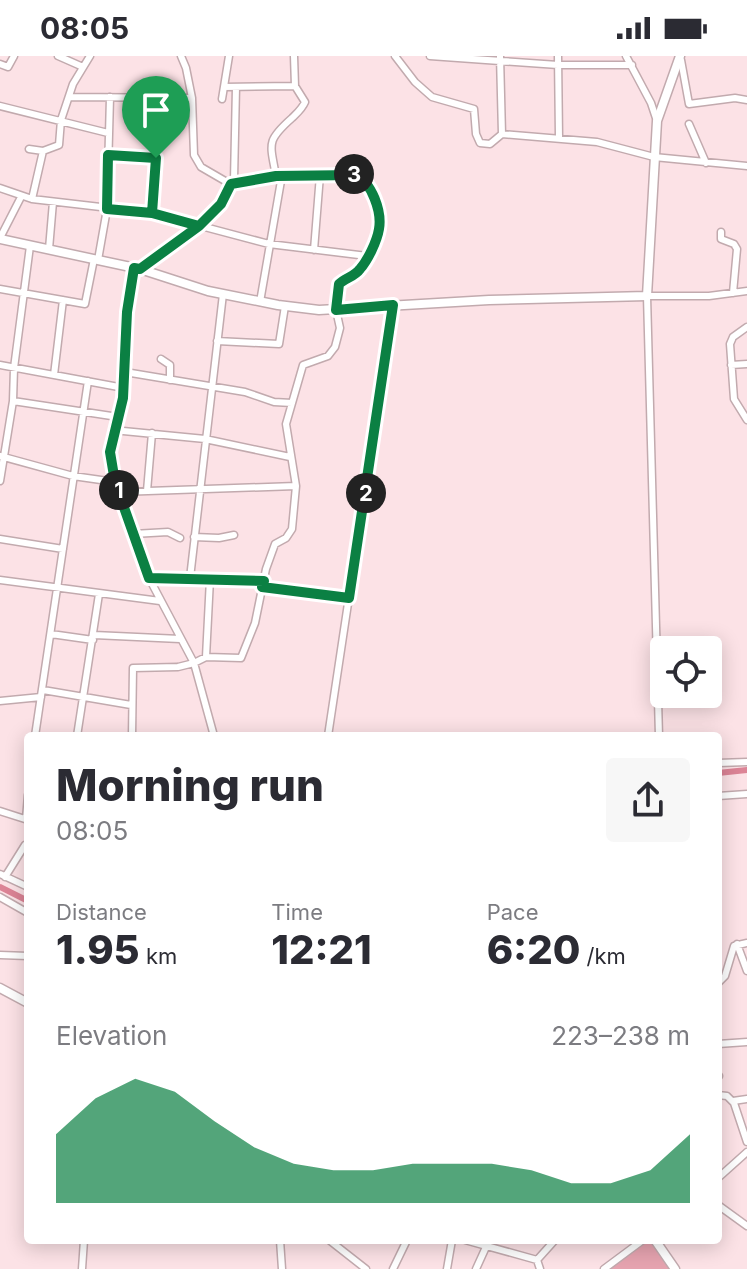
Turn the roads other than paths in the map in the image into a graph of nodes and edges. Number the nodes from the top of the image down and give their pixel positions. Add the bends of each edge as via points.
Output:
1 (14, 56) edge
2 (58, 56) edge
3 (90, 56) edge
4 (181, 56) edge
5 (229, 56) edge
6 (294, 56) edge
7 (395, 56) edge
8 (430, 56) edge
9 (558, 56) edge
10 (626, 56) edge
11 (680, 56) edge
12 (500, 58) edge
13 (0, 64) edge
14 (558, 65) junction
15 (632, 65) junction
16 (83, 67) junction
17 (295, 86) junction
18 (224, 87) junction
19 (236, 87) junction
20 (69, 97) junction
21 (110, 97) junction
22 (155, 97) junction
23 (192, 98) junction
24 (222, 99) dead end
25 (747, 100) edge
26 (0, 106) edge
27 (61, 120) junction
28 (657, 121) junction
29 (689, 124) dead end
30 (108, 133) junction
31 (502, 134) junction
32 (559, 137) junction
33 (29, 149) dead end
34 (43, 151) junction
35 (654, 153) junction
36 (108, 155) junction
37 (156, 158) junction
38 (706, 163) junction
39 (747, 166) edge
40 (320, 175) junction
41 (279, 176) junction
42 (231, 184) junction
43 (0, 188) edge
44 (21, 197) junction
45 (32, 199) junction
46 (53, 202) junction
47 (107, 209) junction
48 (152, 213) junction
49 (199, 226) junction
50 (721, 232) dead end
51 (0, 238) edge
52 (269, 244) junction
53 (30, 246) junction
54 (49, 249) junction
55 (314, 250) junction
56 (367, 256) junction
57 (96, 259) junction
58 (137, 268) junction
59 (0, 289) edge
60 (747, 291) edge
61 (733, 293) junction
62 (24, 294) junction
63 (223, 294) junction
64 (647, 296) junction
65 (63, 300) junction
66 (260, 302) junction
67 (393, 305) junction
68 (285, 306) junction
69 (336, 310) junction
70 (747, 327) edge
71 (217, 341) junction
72 (161, 359) dead end
73 (747, 364) edge
74 (0, 365) edge
75 (731, 365) junction
76 (14, 368) junction
77 (125, 372) junction
78 (54, 375) junction
79 (170, 380) junction
80 (88, 381) junction
81 (212, 386) junction
82 (124, 388) junction
83 (13, 401) junction
84 (292, 403) junction
85 (83, 412) junction
86 (118, 417) junction
87 (747, 420) edge
88 (113, 430) junction
89 (152, 433) junction
90 (205, 439) junction
91 (2, 456) edge
92 (290, 457) junction
93 (73, 476) junction
94 (0, 481) edge
95 (115, 482) junction
96 (296, 486) junction
97 (199, 490) junction
98 (147, 491) junction
99 (119, 492) junction
100 (133, 534) junction
101 (234, 535) dead end
102 (194, 537) junction
103 (180, 538) dead end
104 (0, 539) edge
105 (63, 549) junction
106 (149, 578) junction
107 (190, 578) junction
108 (210, 579) junction
109 (0, 580) edge
110 (263, 584) junction
111 (58, 589) junction
112 (99, 594) junction
113 (349, 598) junction
114 (160, 601) junction
115 (51, 634) junction
116 (94, 638) junction
117 (180, 639) junction
118 (206, 657) junction
119 (194, 663) junction
120 (42, 694) junction
121 (84, 698) junction
122 (0, 701) edge
123 (131, 705) junction
124 (36, 732) edge
125 (78, 732) edge
126 (132, 732) edge
127 (213, 732) edge
128 (329, 732) edge
129 (659, 732) edge
130 (747, 762) edge
131 (722, 763) edge
132 (747, 794) edge
133 (722, 796) edge
134 (0, 811) edge
135 (24, 819) edge
136 (24, 846) edge
137 (2, 876) edge
138 (24, 885) edge
139 (0, 897) edge
140 (24, 911) edge
141 (747, 943) edge
142 (737, 944) junction
143 (0, 955) edge
144 (24, 956) edge
145 (747, 971) edge
146 (722, 979) edge
147 (0, 988) edge
148 (24, 1001) edge
149 (747, 1042) edge
150 (722, 1044) edge
151 (722, 1095) edge
152 (747, 1099) edge
153 (733, 1101) junction
154 (747, 1142) edge
155 (747, 1152) edge
156 (722, 1174) edge
157 (722, 1208) edge
158 (747, 1226) edge
159 (84, 1244) edge
160 (280, 1244) edge
161 (334, 1244) edge
162 (405, 1244) edge
163 (451, 1244) edge
164 (484, 1244) edge
165 (551, 1244) edge
166 (638, 1244) edge
167 (658, 1244) edge
168 (537, 1260) junction
169 (82, 1269) edge
170 (282, 1269) edge
171 (366, 1269) edge
172 (393, 1269) edge
173 (447, 1269) edge
174 (476, 1269) edge
175 (540, 1269) edge
176 (604, 1269) edge
177 (675, 1269) edge

1 - 13 street via 8,67
2 - 16 street
3 - 16 street
4 - 23 street
5 - 18 street
6 - 17 street
7 - 31 street via 432,97 474,109 480,143 490,144
8 - 12 street
9 - 14 street
10 - 15 street
11 - 25 street via 689,104
11 - 28 street
12 - 14 street
12 - 31 street
14 - 15 street
14 - 32 street
15 - 28 street
16 - 20 street
17 - 19 street
17 - 41 street via 305,102 273,136
18 - 19 street
18 - 24 street
19 - 42 street
20 - 21 street
20 - 27 street
21 - 22 street
21 - 30 street
22 - 23 street
22 - 37 street
23 - 42 street via 196,159
26 - 27 street
27 - 30 street
27 - 34 street via 59,145
28 - 35 street
29 - 38 street
30 - 36 street
31 - 32 street
32 - 35 street
33 - 34 street
34 - 45 street
35 - 38 street
35 - 64 street
36 - 37 street
36 - 47 street
37 - 48 street
38 - 39 street
40 - 41 street
40 - 55 street
40 - 56 street via 349,173 367,184 379,223
41 - 42 street
41 - 52 street
42 - 49 street via 221,204
43 - 44 street
44 - 45 street
44 - 51 street
45 - 46 street
46 - 47 street
46 - 54 street
47 - 48 street
47 - 57 street
48 - 49 street
49 - 52 street
49 - 58 street
50 - 61 street via 721,239 737,249
51 - 53 street
52 - 55 street
52 - 66 street
53 - 54 street
53 - 62 street
54 - 57 street
55 - 56 street
56 - 69 street via 357,273 339,284
57 - 58 street
57 - 65 street via 86,304
58 - 63 street
58 - 77 street via 127,312
59 - 62 street
60 - 61 street
61 - 64 street
62 - 65 street
62 - 76 street
63 - 66 street
63 - 71 street
64 - 67 street
64 - 129 street
65 - 78 street
66 - 68 street
67 - 69 street
67 - 113 street
68 - 69 street
68 - 71 street via 279,344
69 - 84 street via 340,328 335,347 328,356 303,365
70 - 75 street via 730,342
71 - 81 street
72 - 79 street via 170,365
73 - 75 street
74 - 76 street
75 - 87 street via 734,399
76 - 78 street
76 - 83 street
77 - 79 street
77 - 82 street
78 - 80 street
79 - 81 street
80 - 82 street
80 - 85 street
81 - 84 street
81 - 90 street
82 - 86 street
83 - 85 street
83 - 91 street
84 - 92 street via 286,424
85 - 86 street
85 - 93 street
86 - 88 street
88 - 89 street
88 - 95 street
89 - 90 street
89 - 98 street
90 - 92 street
90 - 97 street
91 - 93 street
91 - 94 street
92 - 96 street
93 - 95 street
93 - 105 street
95 - 99 street
96 - 97 street
96 - 110 street via 292,530 276,542
97 - 98 street
97 - 102 street
98 - 99 street
99 - 100 street
100 - 103 street via 168,532
100 - 106 street
101 - 102 street
102 - 107 street
104 - 105 street
105 - 111 street
106 - 107 street
106 - 114 street
107 - 108 street
108 - 110 street
108 - 118 street
109 - 111 street
110 - 113 street
110 - 118 street via 243,657
111 - 112 street
111 - 115 street
112 - 114 street
112 - 116 street
113 - 128 street
114 - 117 street
115 - 116 street
115 - 120 street
116 - 117 street
116 - 121 street
117 - 119 street
118 - 119 street
119 - 123 street via 133,668
119 - 127 street
120 - 121 street
120 - 122 street
120 - 124 street
121 - 123 street
121 - 125 street
123 - 126 street
130 - 131 street
132 - 133 street
134 - 135 street
136 - 137 street
137 - 138 street
139 - 140 street
141 - 142 street
142 - 145 street
142 - 146 street
143 - 144 street
147 - 148 street
149 - 150 street
151 - 153 street
152 - 153 street
153 - 154 street
155 - 156 street
157 - 158 street
159 - 169 street
160 - 170 street
161 - 171 street
162 - 172 street
163 - 173 street
164 - 168 street
164 - 174 street
165 - 168 street
166 - 176 street
167 - 177 street
168 - 175 street

